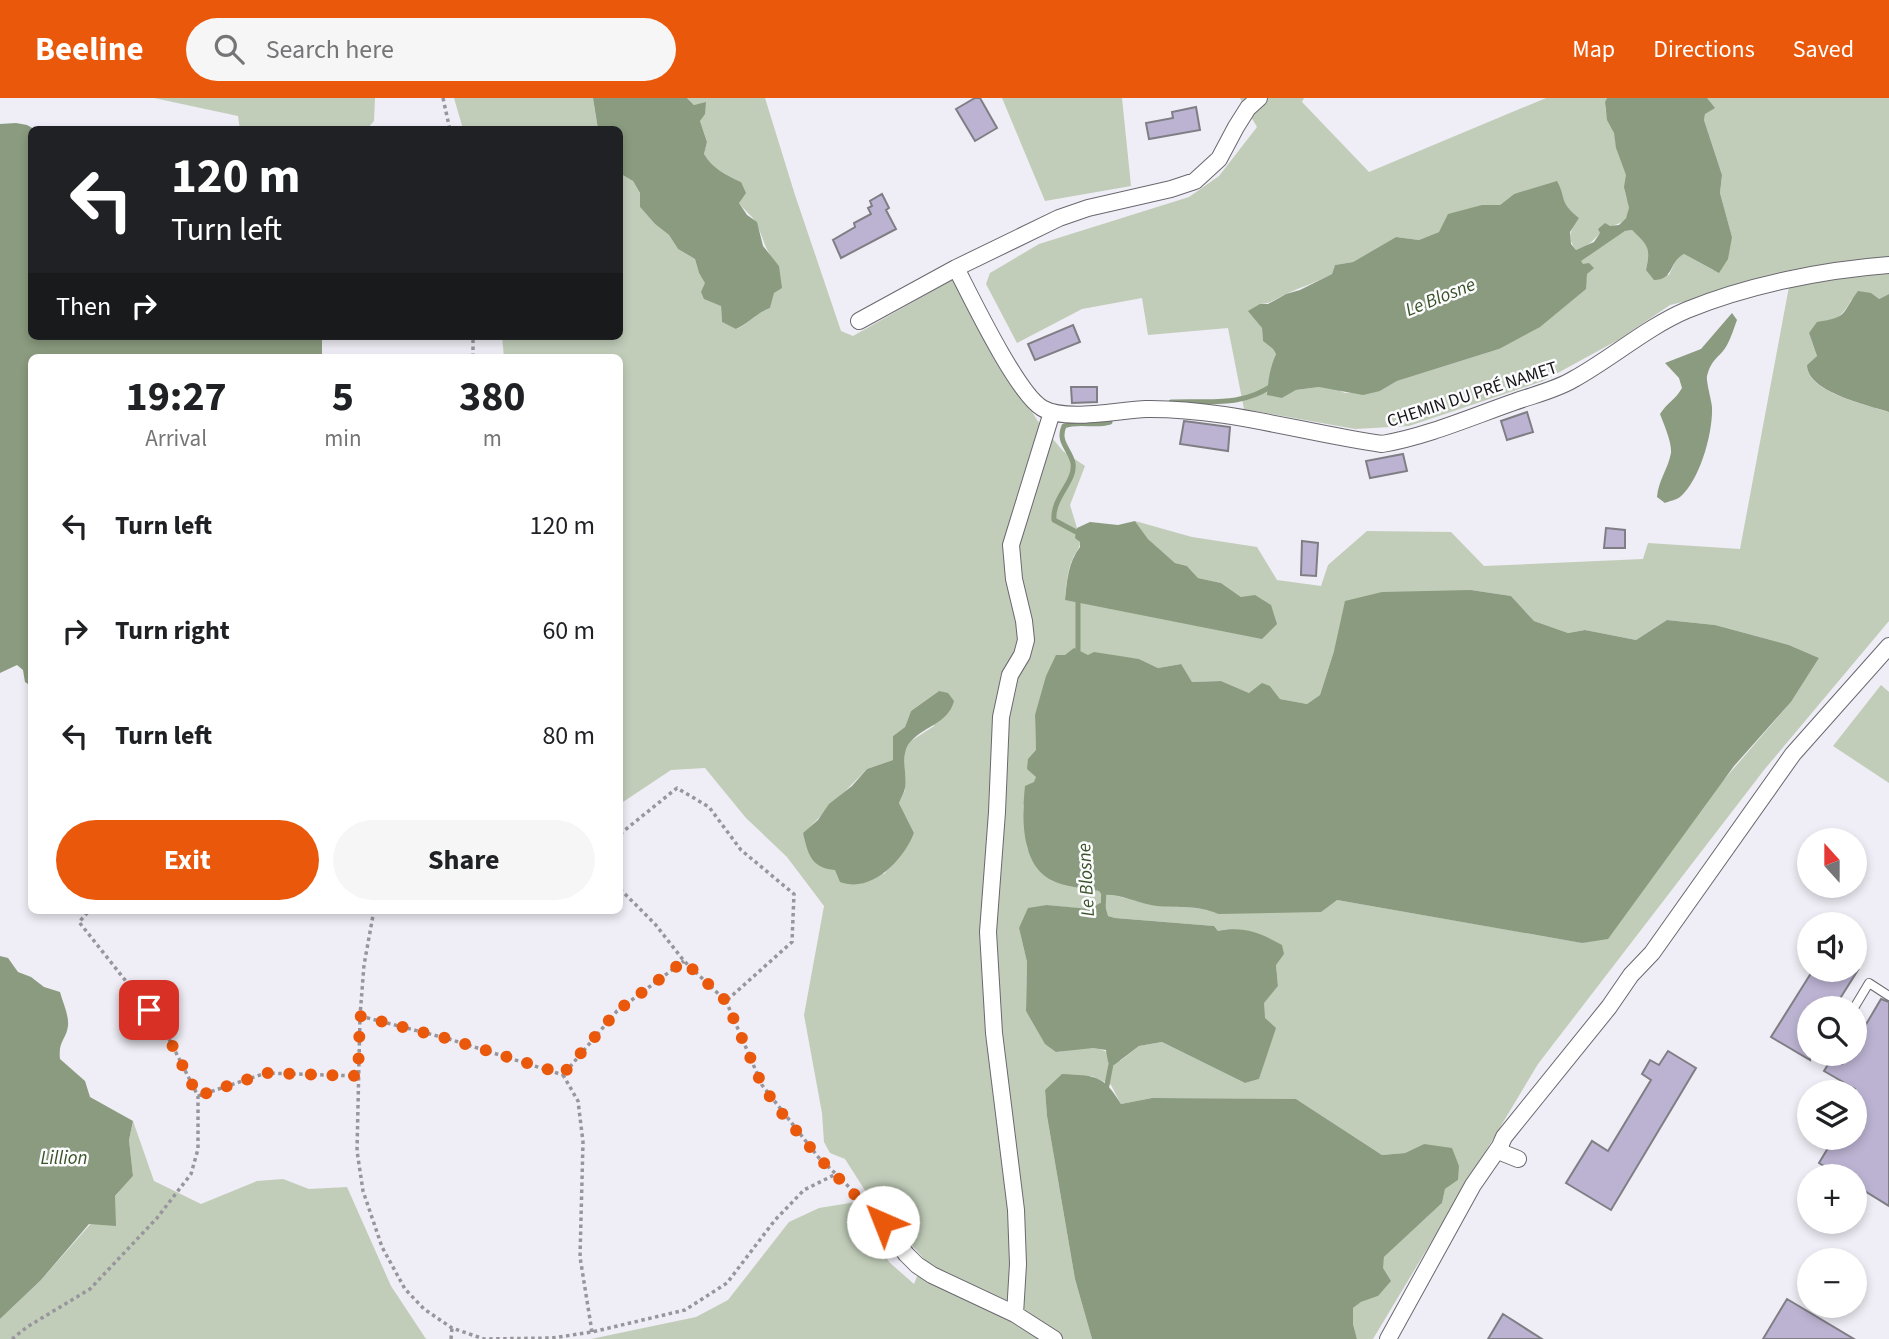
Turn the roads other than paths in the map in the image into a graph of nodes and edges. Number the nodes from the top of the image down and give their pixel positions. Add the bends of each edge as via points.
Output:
1 (1259, 98) edge
2 (1889, 265) edge
3 (956, 268) junction
4 (859, 321) dead end
5 (1052, 412) junction
6 (1889, 646) edge
7 (1861, 996) edge
8 (1889, 996) edge
9 (1500, 1146) junction
10 (1518, 1160) dead end
11 (872, 1205) road end
12 (1015, 1314) junction
13 (1054, 1339) edge
14 (1388, 1339) edge

1 - 3 street via 1248,108 1219,159 1195,181 1059,218
2 - 5 street, CHEMIN DU PRÉ NAMET via 1828,272 1743,291 1686,310 1570,381 1450,425 1382,444 1179,411
3 - 4 street
3 - 5 street via 1026,392
5 - 12 street via 1011,545 1026,640 1007,685 1001,717 988,932 994,1033 1016,1210
6 - 9 street via 1793,754 1652,953
7 - 8 lane via 1869,983
9 - 10 street via 1503,1153
9 - 14 street via 1473,1185
11 - 12 street via 917,1265
12 - 13 street

